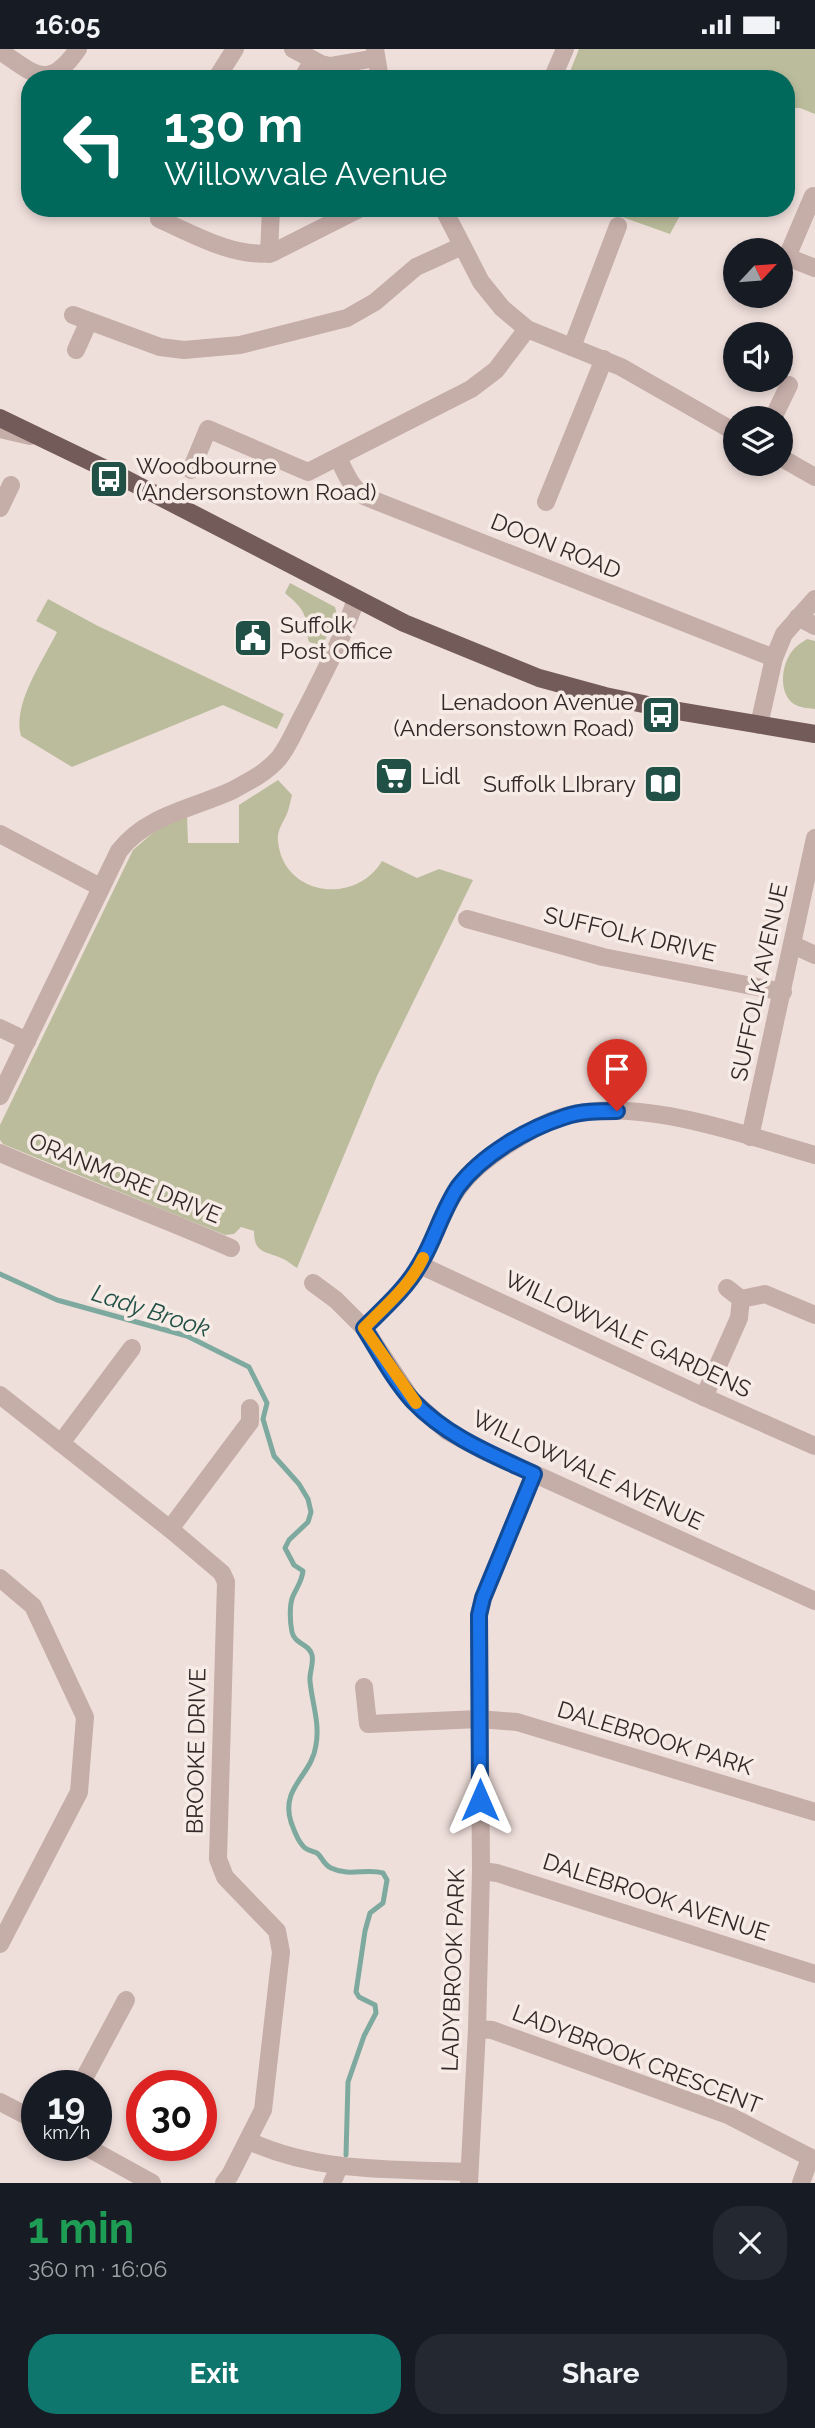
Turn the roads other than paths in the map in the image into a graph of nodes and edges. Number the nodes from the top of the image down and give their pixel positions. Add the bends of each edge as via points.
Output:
1 (78, 49) edge
2 (235, 49) edge
3 (292, 49) edge
4 (565, 49) edge
5 (0, 51) edge
6 (376, 53) edge
7 (313, 60) junction
8 (28, 70) edge
9 (61, 70) edge
10 (222, 70) edge
11 (307, 70) edge
12 (556, 70) edge
13 (813, 196) dead end
14 (271, 217) edge
15 (343, 217) edge
16 (448, 217) edge
17 (159, 219) dead end
18 (618, 226) dead end
19 (462, 246) junction
20 (269, 254) junction
21 (815, 268) edge
22 (527, 329) junction
23 (572, 347) junction
24 (76, 350) dead end
25 (604, 359) junction
26 (0, 418) edge
27 (723, 425) edge
28 (0, 429) edge
29 (40, 438) junction
30 (338, 458) junction
31 (793, 464) edge
32 (191, 470) dead end
33 (815, 477) edge
34 (11, 485) dead end
35 (546, 502) dead end
36 (0, 509) edge
37 (356, 599) junction
38 (815, 599) edge
39 (798, 617) junction
40 (815, 627) edge
41 (774, 658) junction
42 (759, 725) junction
43 (815, 734) edge
44 (0, 834) edge
45 (815, 838) edge
46 (100, 887) junction
47 (467, 919) dead end
48 (793, 945) junction
49 (815, 955) edge
50 (783, 992) junction
51 (0, 1028) edge
52 (27, 1041) junction
53 (0, 1096) edge
54 (750, 1137) junction
55 (0, 1153) edge
56 (815, 1155) edge
57 (230, 1248) dead end
58 (420, 1265) junction
59 (313, 1283) dead end
60 (815, 1315) edge
61 (364, 1328) junction
62 (132, 1348) dead end
63 (0, 1395) edge
64 (704, 1397) junction
65 (250, 1408) dead end
66 (61, 1443) junction
67 (815, 1446) edge
68 (534, 1474) junction
69 (170, 1529) junction
70 (0, 1577) edge
71 (815, 1601) edge
72 (364, 1687) dead end
73 (479, 1719) junction
74 (815, 1812) edge
75 (481, 1871) junction
76 (0, 1944) edge
77 (815, 1974) edge
78 (126, 2000) dead end
79 (477, 2029) junction
80 (89, 2070) edge
81 (0, 2102) edge
82 (21, 2113) edge
83 (248, 2141) junction
84 (813, 2159) edge
85 (112, 2161) edge
86 (335, 2175) edge
87 (469, 2177) edge
88 (152, 2183) edge
89 (223, 2183) edge
90 (801, 2183) edge

1 - 9 street
2 - 10 street
3 - 7 street
4 - 12 street
5 - 8 street
6 - 7 street via 330,66
7 - 11 street
13 - 21 street via 787,257
14 - 20 street
15 - 20 street
16 - 19 street
17 - 20 street via 209,241
18 - 23 street
19 - 22 street via 491,297
19 - 24 street via 416,267 361,311 329,323 251,343 184,350 160,347 81,318
22 - 23 street
22 - 30 street via 487,379 471,390
23 - 25 street
25 - 27 street
25 - 35 street
26 - 29 main road
28 - 29 street
29 - 37 main road
30 - 32 street via 307,472 208,429
30 - 41 street, DOON ROAD via 358,492 366,497
31 - 33 street
34 - 36 street
37 - 42 main road via 540,678 605,696
37 - 46 street via 317,687 277,760 245,783 139,830 120,851
38 - 39 street
39 - 40 street
39 - 41 street
41 - 42 street
42 - 43 main road
44 - 46 street
45 - 48 street, SUFFOLK AVENUE
46 - 52 street
47 - 50 street, SUFFOLK DRIVE via 603,957
48 - 49 street
48 - 50 street, SUFFOLK AVENUE
50 - 54 street, SUFFOLK AVENUE
51 - 52 street
52 - 53 street
54 - 56 street
54 - 58 street via 672,1117 617,1111 557,1119 500,1150 468,1177 450,1201
55 - 57 street, ORANMORE DRIVE
58 - 61 street
58 - 64 street, WILLOWVALE GARDENS
59 - 61 street, WILLOWVALE AVENUE
60 - 64 street via 765,1294 734,1294 739,1318
61 - 68 street, WILLOWVALE AVENUE via 412,1400 447,1431
62 - 66 street
63 - 66 street, BROOKE DRIVE
64 - 67 street, WILLOWVALE GARDENS
65 - 69 street via 250,1422
66 - 69 street, BROOKE DRIVE
68 - 71 street, WILLOWVALE AVENUE
68 - 73 street, LADYBROOK PARK via 479,1615
69 - 83 street, BROOKE DRIVE via 222,1573 226,1582 218,1859 225,1877 276,1931 281,1952 263,2110
70 - 76 street via 33,1606 85,1717 79,1792
72 - 73 street, DALEBROOK PARK via 368,1724
73 - 74 street, DALEBROOK PARK via 517,1722 563,1734
73 - 75 street, LADYBROOK PARK
75 - 77 street, DALEBROOK AVENUE
75 - 79 street, LADYBROOK PARK
78 - 80 street
79 - 84 street, LADYBROOK CRESCENT via 492,2030 727,2115
79 - 87 street, LADYBROOK PARK
81 - 82 street
83 - 86 street
83 - 89 street, BROOKE DRIVE
84 - 90 street
85 - 88 street
86 - 87 street

